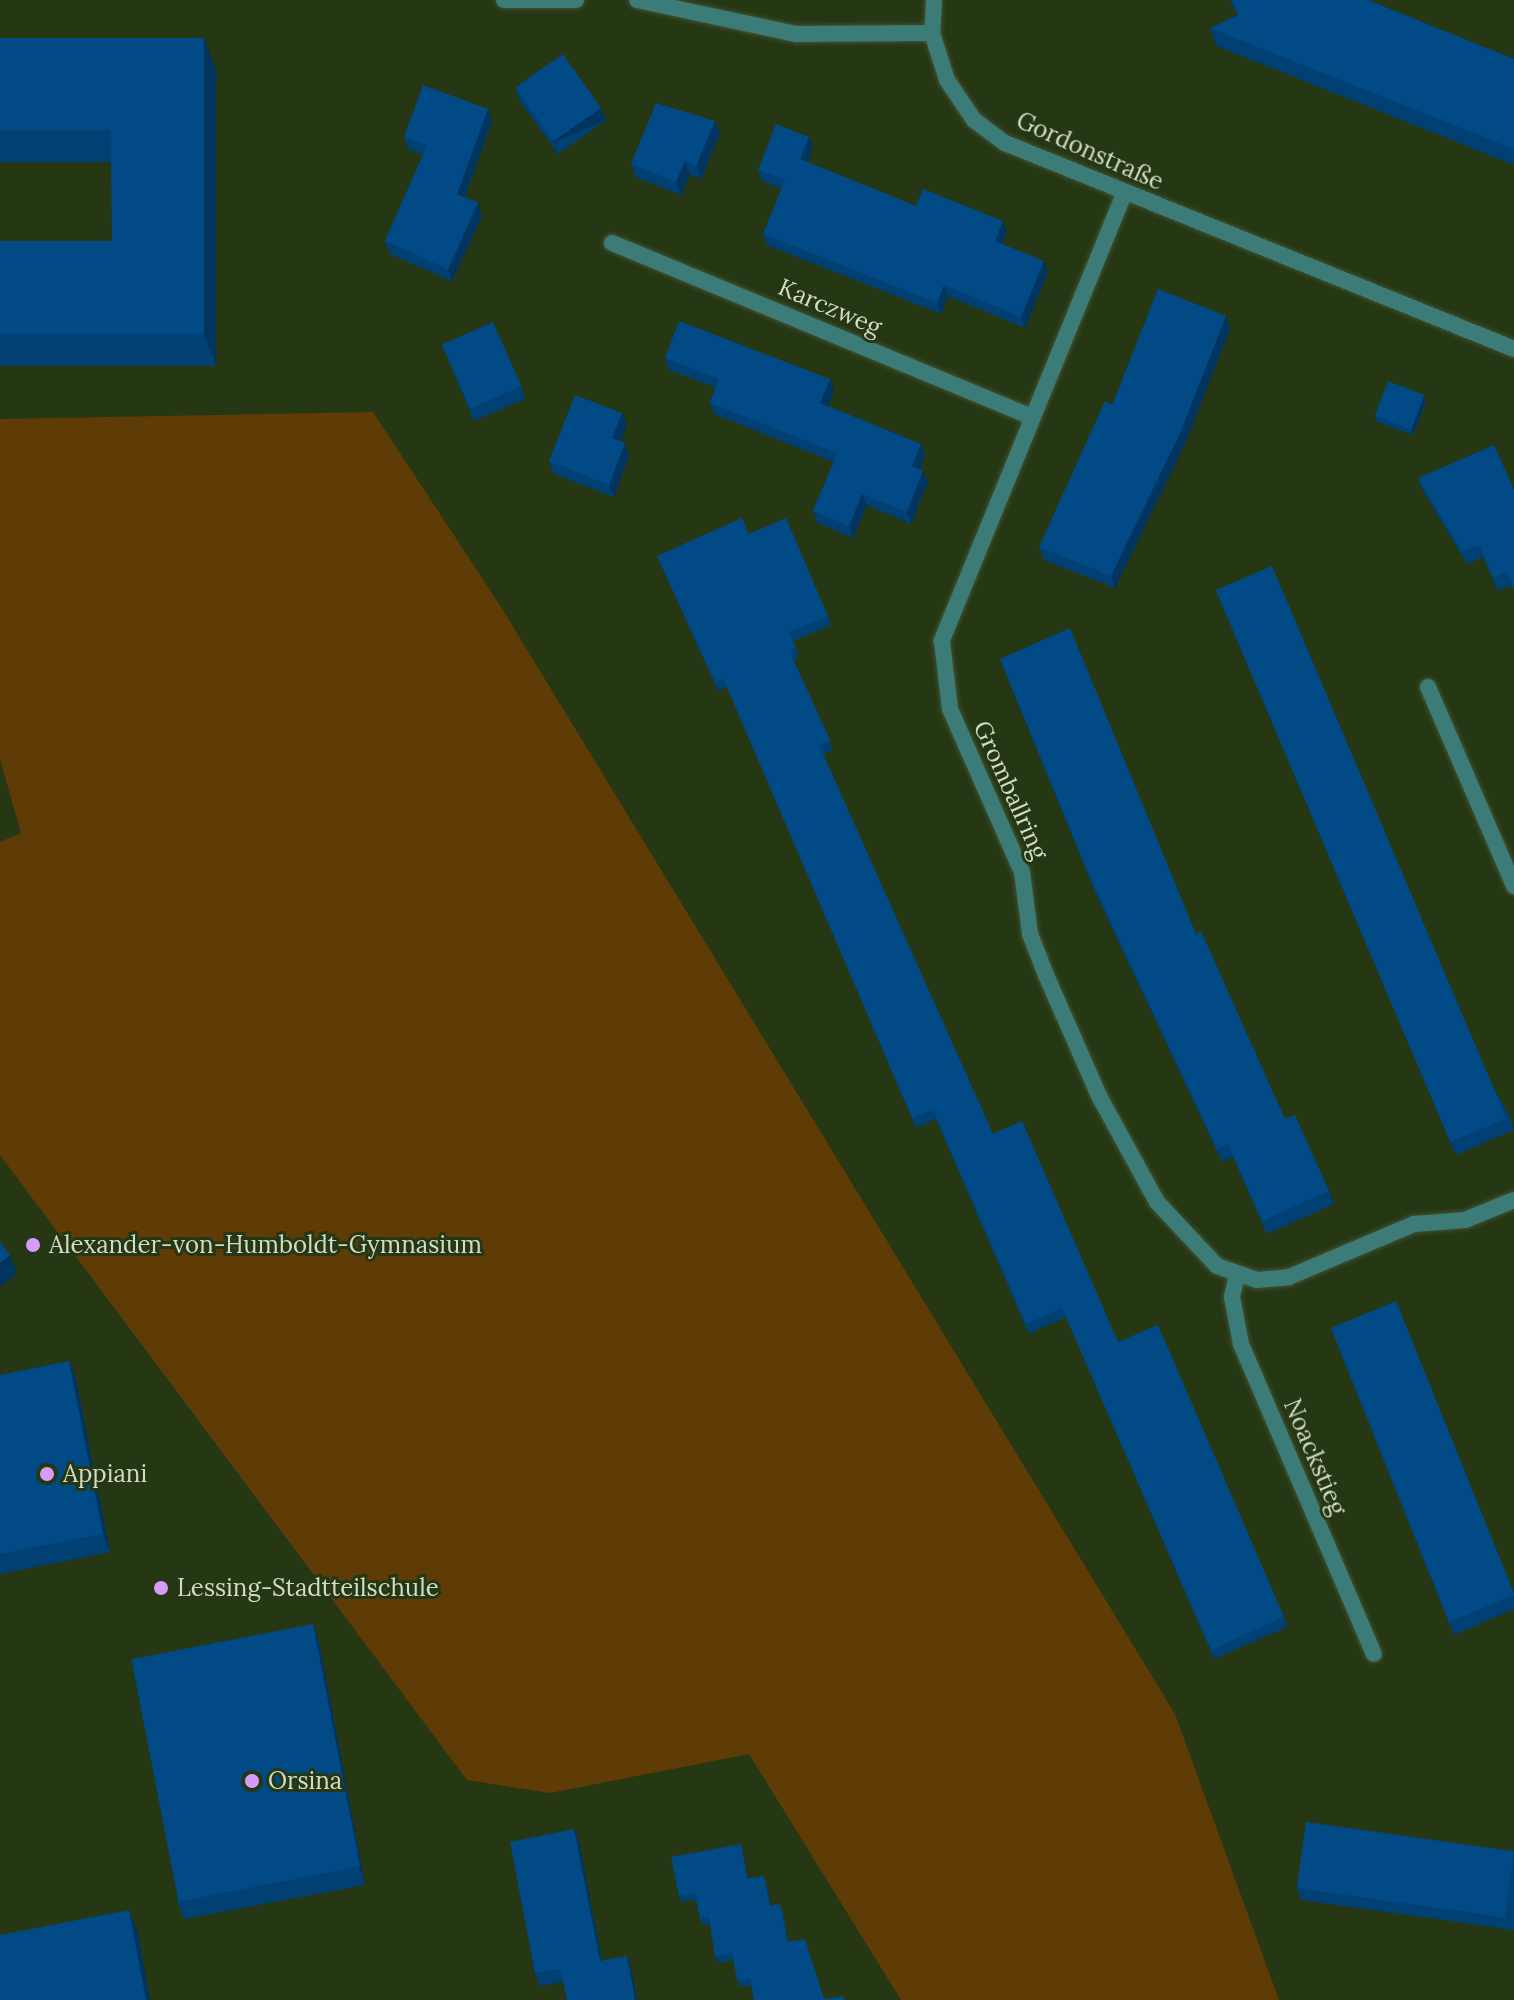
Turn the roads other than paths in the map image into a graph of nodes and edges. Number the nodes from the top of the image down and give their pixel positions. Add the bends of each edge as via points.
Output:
1 (504, 0) edge
2 (576, 0) edge
3 (637, 0) edge
4 (934, 0) edge
5 (932, 33) junction
6 (1124, 194) junction
7 (612, 243) dead end
8 (1514, 349) edge
9 (1030, 416) junction
10 (1428, 687) dead end
11 (1514, 886) edge
12 (1514, 1200) edge
13 (1237, 1275) junction
14 (1374, 1654) dead end

1 - 2 street
3 - 5 street via 796,34
4 - 5 street
5 - 6 street, Gordonstraße via 947,80 974,120 1005,143
6 - 8 street, Gordonstraße
6 - 9 street, Gromballring
7 - 9 street, Karczweg
9 - 13 street, Gromballring via 944,627 945,692 1022,872 1030,934 1099,1096 1169,1221 1200,1254
10 - 11 street
12 - 13 street, Gromballring via 1465,1220 1414,1224 1289,1277
13 - 14 street, Noackstieg via 1241,1344

